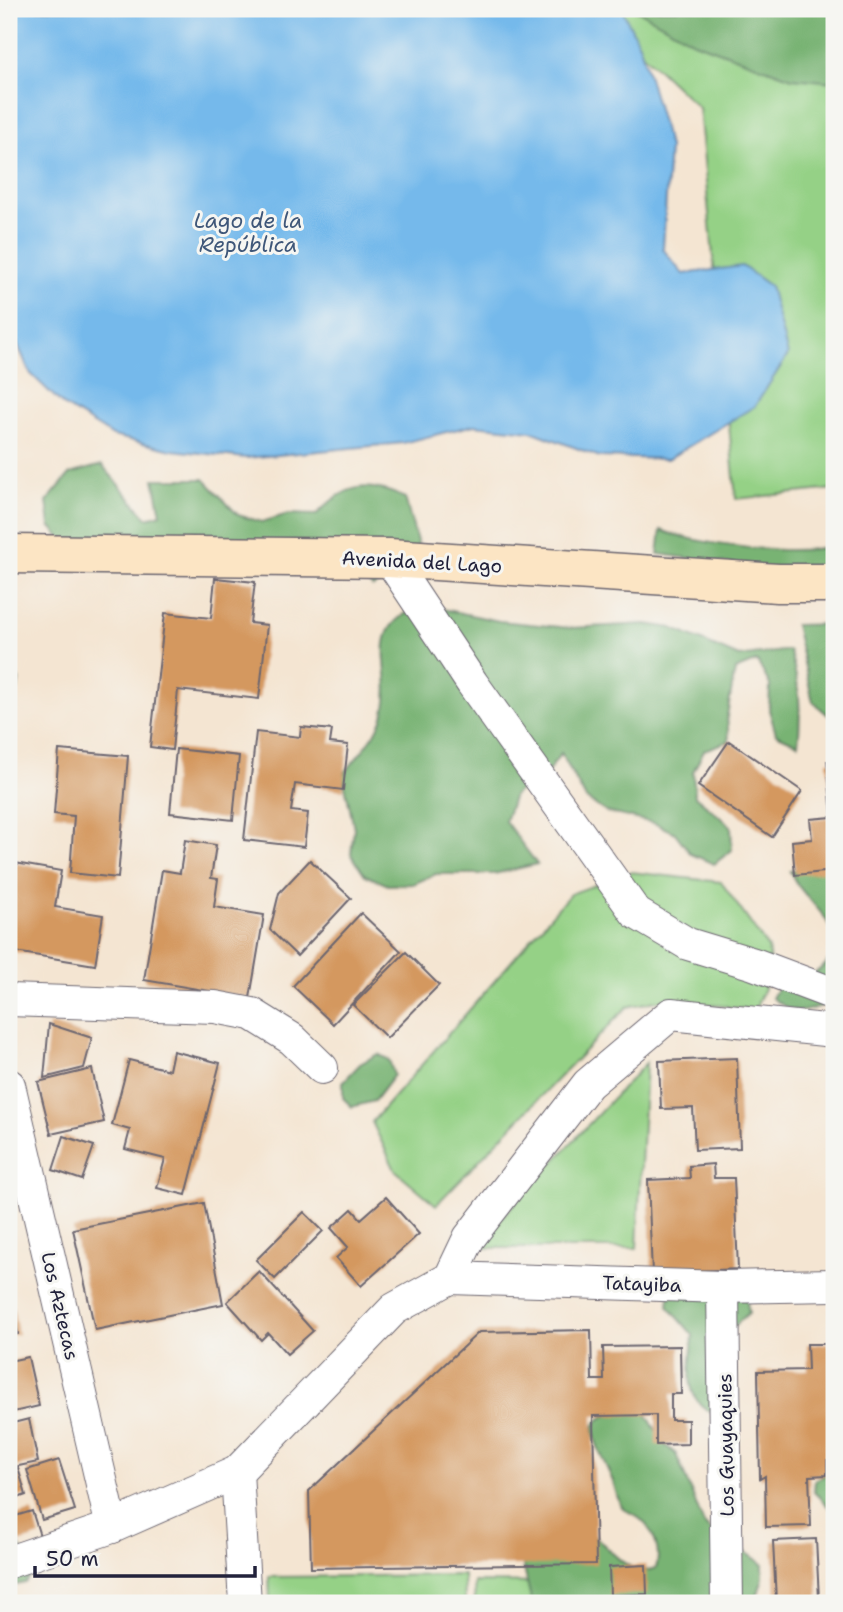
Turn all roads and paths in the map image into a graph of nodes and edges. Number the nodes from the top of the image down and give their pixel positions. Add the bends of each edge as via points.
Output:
1 (9, 554) edge
2 (389, 558) junction
3 (834, 583) edge
4 (834, 994) edge
5 (9, 1000) edge
6 (834, 1031) edge
7 (322, 1068) dead end
8 (9, 1084) edge
9 (450, 1278) junction
10 (834, 1285) edge
11 (723, 1287) junction
12 (237, 1472) junction
13 (112, 1527) junction
14 (9, 1562) edge
15 (245, 1603) edge
16 (727, 1603) edge

1 - 2 street, Avenida del Lago
2 - 3 street, Avenida del Lago
2 - 4 street via 636,913 688,944
5 - 7 street via 215,1007 252,1014 292,1039
6 - 9 street via 671,1014 588,1084 469,1238
8 - 13 street, Los Aztecas
9 - 11 street, Tatayiba
9 - 12 street via 394,1309
10 - 11 street, Tatayiba
11 - 16 street, Los Guayaquies
12 - 13 street
12 - 15 street
13 - 14 street

